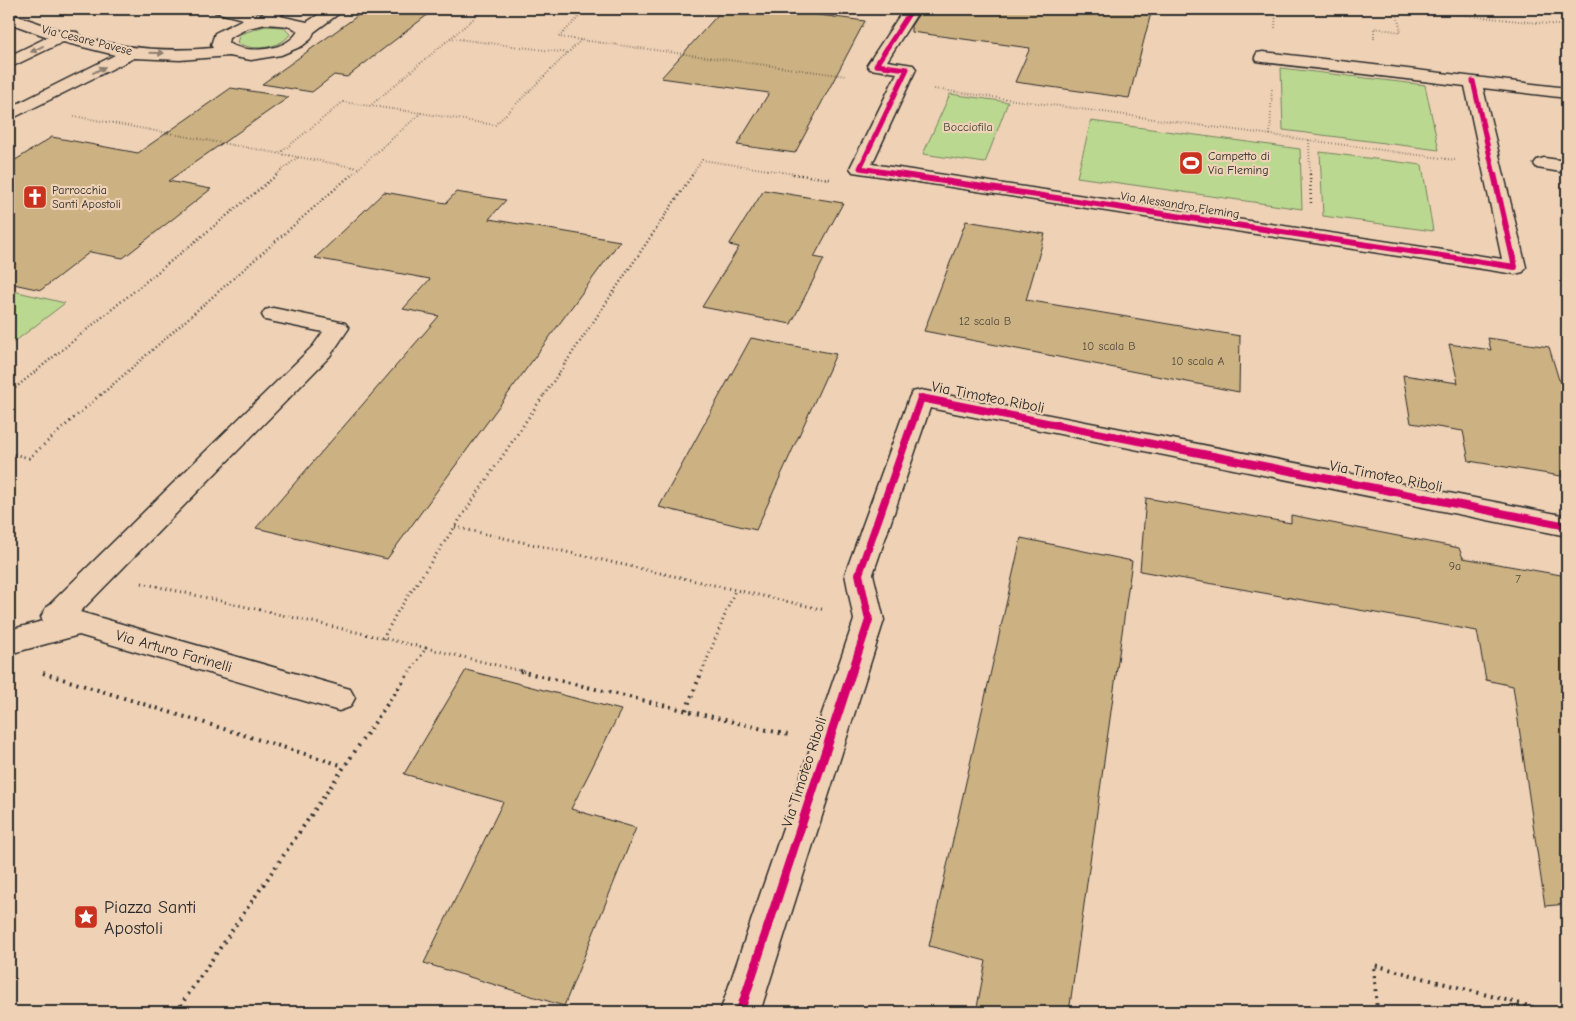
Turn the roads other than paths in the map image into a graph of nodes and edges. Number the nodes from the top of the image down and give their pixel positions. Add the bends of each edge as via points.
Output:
1 (221, 9) edge
2 (280, 9) edge
3 (338, 9) edge
4 (912, 9) edge
5 (264, 20) junction
6 (13, 23) edge
7 (103, 30) dead end
8 (306, 30) junction
9 (62, 36) junction
10 (141, 38) dead end
11 (224, 44) junction
12 (132, 53) junction
13 (1263, 57) dead end
14 (9, 63) edge
15 (1473, 81) junction
16 (1567, 93) edge
17 (9, 115) edge
18 (1544, 164) dead end
19 (1567, 167) edge
20 (273, 315) dead end
21 (1567, 526) edge
22 (56, 617) dead end
23 (9, 642) edge
24 (339, 698) dead end
25 (740, 1012) edge

1 - 5 street
2 - 5 street
3 - 8 street
4 - 15 street, Via Alessandro Fleming via 876,65 907,69 860,168 1515,266
5 - 8 street via 287,20 300,24
5 - 11 street via 237,26
6 - 9 street, Via Cesare Pavese
7 - 9 street
8 - 11 street via 299,42 254,55
9 - 12 street, Via Cesare Pavese
9 -> 14 street
10 - 11 street
12 -> 11 street, Via Cesare Pavese via 204,54
17 -> 12 street
13 - 15 street
15 - 16 street
18 - 19 street
20 - 22 street via 336,328 322,351
21 - 25 street, Via Timoteo Riboli via 921,398 859,574 869,620
23 - 24 street, Via Arturo Farinelli via 79,623

